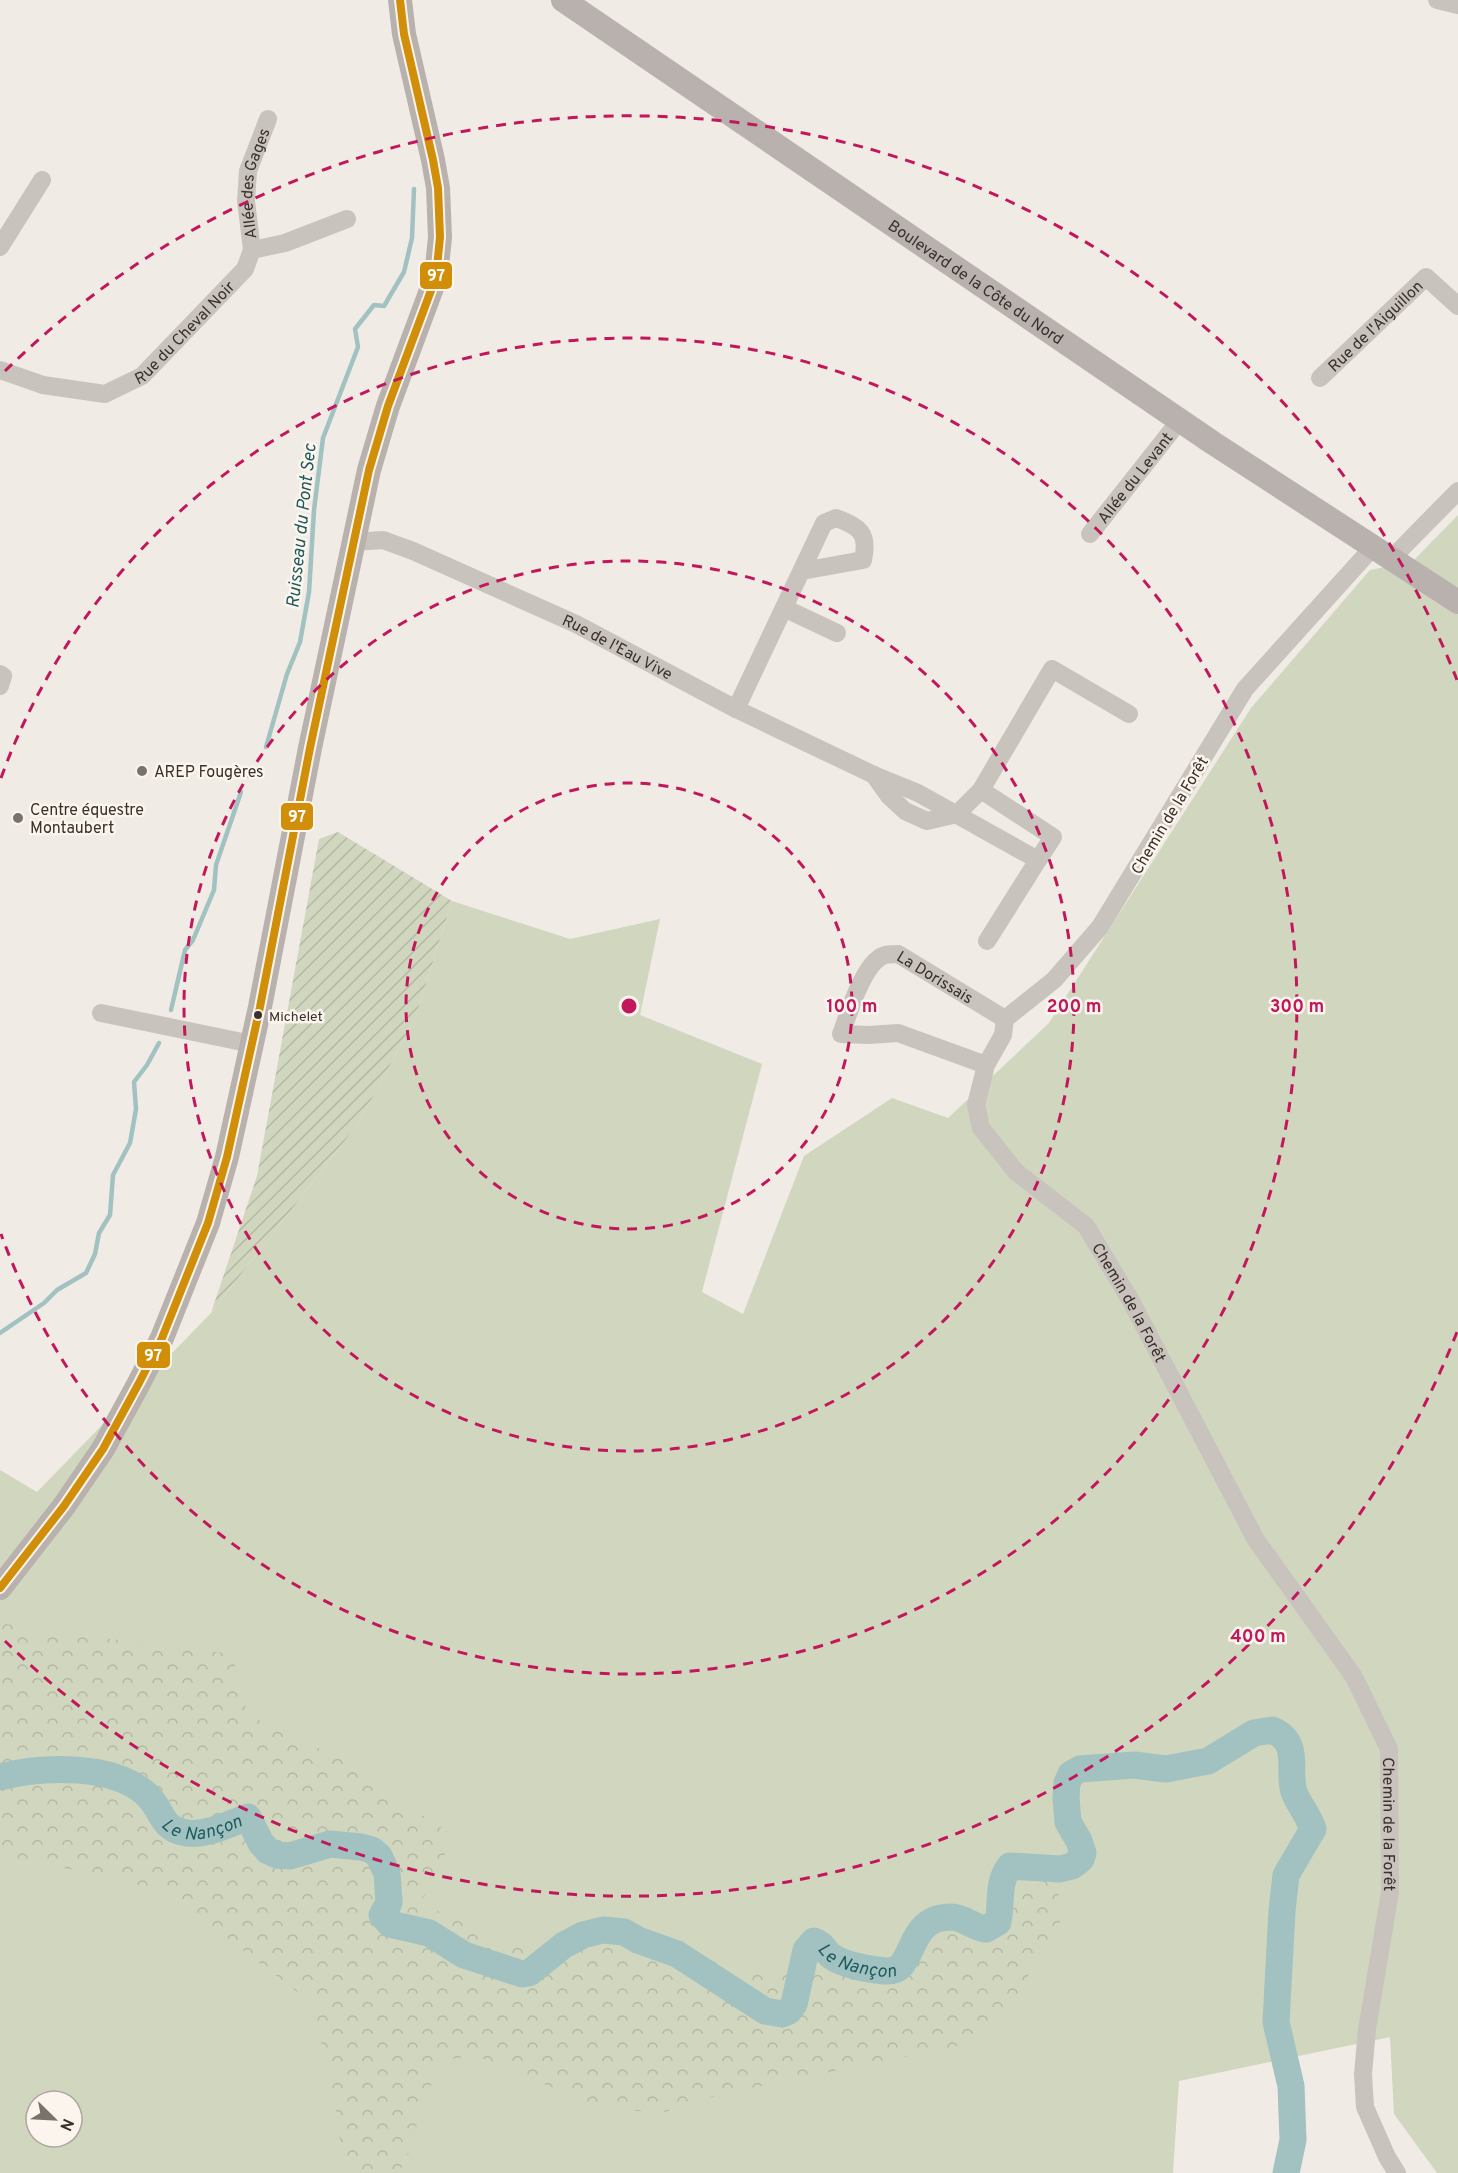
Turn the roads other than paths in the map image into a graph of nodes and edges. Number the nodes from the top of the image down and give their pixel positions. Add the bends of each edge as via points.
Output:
1 (400, 0) edge
2 (412, 0) edge
3 (562, 0) edge
4 (1437, 0) edge
5 (1458, 5) edge
6 (268, 119) dead end
7 (433, 160) junction
8 (42, 180) dead end
9 (347, 219) dead end
10 (0, 247) edge
11 (252, 250) junction
12 (1458, 306) edge
13 (0, 370) edge
14 (1320, 378) dead end
15 (1180, 420) junction
16 (1458, 491) edge
17 (1090, 534) dead end
18 (353, 542) junction
19 (1383, 552) junction
20 (802, 571) dead end
21 (1458, 602) edge
22 (784, 608) junction
23 (837, 633) dead end
24 (736, 709) junction
25 (1130, 714) dead end
26 (981, 790) junction
27 (957, 814) junction
28 (1038, 860) junction
29 (987, 941) dead end
30 (101, 1013) dead end
31 (1005, 1019) junction
32 (252, 1044) junction
33 (986, 1065) junction
34 (0, 1588) edge
35 (1397, 2173) edge

1 - 7 main road
2 - 7 main road via 414,48
3 - 15 main road, Boulevard de la Côte du Nord
4 - 5 street
6 - 11 street, Allée des Gages via 248,171 246,201
7 - 18 main road via 440,237 436,277 388,406
8 - 10 street
9 - 11 street via 285,243
11 - 13 street, Rue du Cheval Noir via 245,269 142,376 105,394 43,385
12 - 14 street, Rue de l'Aiguillon via 1426,277
15 - 17 street, Allée du Levant
15 - 19 main road, Boulevard de la Côte du Nord
16 - 19 street, Chemin de la Forêt
18 - 24 street, Rue de l'Eau Vive via 383,540 412,551 576,624
18 - 32 main road
19 - 21 main road, Boulevard de la Côte du Nord
19 - 31 street, Chemin de la Forêt via 1245,689 1100,927 1054,980
20 - 22 street
22 - 23 street
22 - 24 street
24 - 27 street, Rue de l'Eau Vive
25 - 26 street via 1052,669
26 - 27 street
26 - 28 street via 1053,837
27 - 28 street, Rue de l'Eau Vive
28 - 29 street
30 - 32 street
31 - 33 street, Chemin de la Forêt via 1003,1035
31 - 33 street, La Dorissais via 898,954 891,954 880,957 866,974 841,1034 898,1033
32 - 34 main road via 208,1223 162,1338 104,1449
33 - 35 street, Chemin de la Forêt via 976,1105 981,1128 1016,1172 1086,1226 1131,1301 1256,1540 1354,1677 1389,1749 1390,1893 1363,2073 1365,2107

